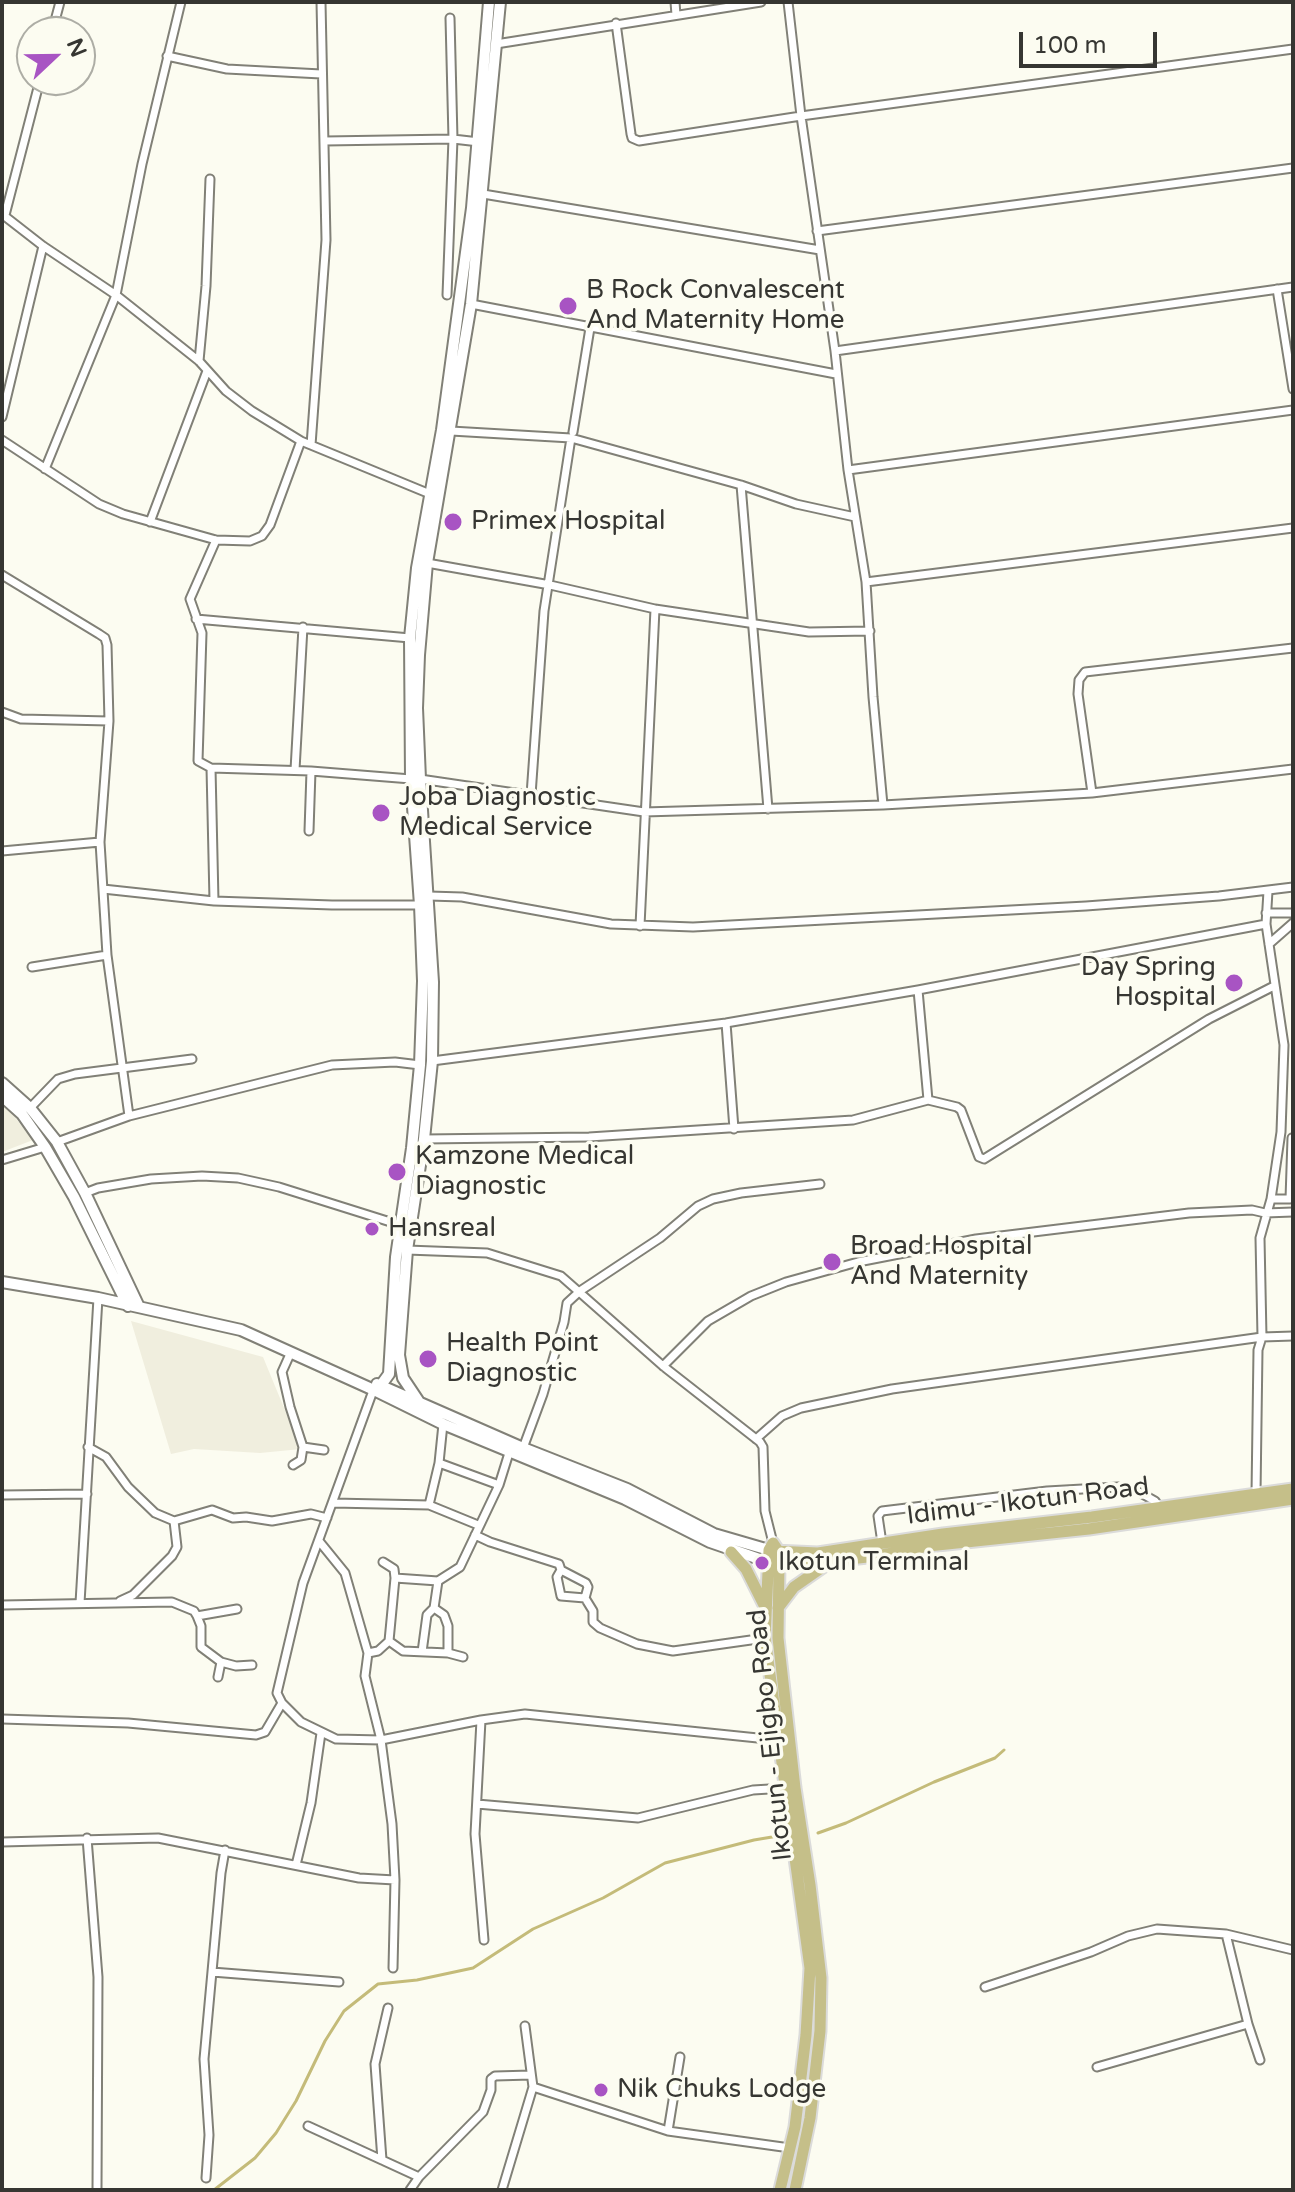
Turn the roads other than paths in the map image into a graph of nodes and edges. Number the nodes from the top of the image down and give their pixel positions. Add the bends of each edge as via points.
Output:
1 (181, 2) edge
2 (321, 2) edge
3 (489, 2) edge
4 (500, 2) edge
5 (675, 2) edge
6 (761, 2) edge
7 (788, 2) edge
8 (676, 15) junction
9 (450, 18) dead end
10 (616, 23) junction
11 (496, 44) junction
12 (1293, 49) edge
13 (167, 56) junction
14 (321, 74) junction
15 (36, 96) edge
16 (801, 116) junction
17 (453, 139) junction
18 (325, 141) junction
19 (479, 142) junction
20 (1293, 168) edge
21 (210, 179) dead end
22 (483, 194) junction
23 (3, 214) edge
24 (817, 231) junction
25 (43, 246) junction
26 (820, 250) junction
27 (1293, 287) edge
28 (1277, 289) junction
29 (116, 295) junction
30 (447, 295) dead end
31 (471, 304) junction
32 (590, 328) junction
33 (835, 351) junction
34 (199, 361) junction
35 (207, 371) junction
36 (836, 374) junction
37 (1293, 389) edge
38 (1293, 410) edge
39 (2, 417) edge
40 (451, 431) junction
41 (572, 435) junction
42 (2, 440) edge
43 (301, 441) junction
44 (311, 445) junction
45 (45, 469) junction
46 (848, 470) junction
47 (741, 485) junction
48 (430, 494) junction
49 (855, 517) junction
50 (150, 522) junction
51 (1293, 528) edge
52 (216, 540) junction
53 (427, 563) junction
54 (2, 575) edge
55 (866, 582) junction
56 (550, 585) junction
57 (655, 609) junction
58 (196, 619) junction
59 (754, 624) junction
60 (303, 627) junction
61 (870, 631) junction
62 (410, 638) junction
63 (1293, 648) edge
64 (413, 681) junction
65 (2, 712) edge
66 (109, 721) junction
67 (211, 768) junction
68 (1293, 769) edge
69 (295, 770) junction
70 (311, 771) junction
71 (416, 779) junction
72 (1092, 793) junction
73 (531, 795) junction
74 (883, 805) junction
75 (768, 809) junction
76 (644, 812) junction
77 (309, 831) dead end
78 (100, 842) junction
79 (2, 851) edge
80 (1293, 887) edge
81 (103, 889) junction
82 (1268, 891) junction
83 (429, 896) junction
84 (214, 901) junction
85 (420, 905) junction
86 (1266, 913) junction
87 (1293, 913) edge
88 (1293, 923) edge
89 (1266, 924) junction
90 (640, 926) junction
91 (1269, 944) junction
92 (107, 955) junction
93 (32, 967) dead end
94 (1274, 986) junction
95 (918, 990) junction
96 (726, 1023) junction
97 (1289, 1044) edge
98 (192, 1059) dead end
99 (432, 1061) junction
100 (420, 1065) junction
101 (122, 1067) junction
102 (2, 1083) edge
103 (2, 1096) edge
104 (928, 1100) junction
105 (30, 1108) junction
106 (129, 1116) junction
107 (734, 1129) junction
108 (1292, 1138) edge
109 (424, 1139) junction
110 (57, 1142) junction
111 (45, 1147) junction
112 (1292, 1154) edge
113 (2, 1160) edge
114 (820, 1184) dead end
115 (85, 1193) junction
116 (1271, 1199) junction
117 (1291, 1200) edge
118 (1293, 1212) edge
119 (1265, 1213) junction
120 (400, 1225) junction
121 (407, 1250) junction
122 (2, 1282) edge
123 (580, 1291) junction
124 (104, 1300) junction
125 (132, 1304) junction
126 (1293, 1336) edge
127 (1262, 1337) junction
128 (291, 1352) junction
129 (663, 1366) junction
130 (403, 1378) junction
131 (384, 1391) junction
132 (419, 1402) junction
133 (443, 1424) junction
134 (756, 1439) junction
135 (88, 1447) junction
136 (303, 1447) junction
137 (523, 1448) junction
138 (324, 1450) dead end
139 (509, 1453) junction
140 (439, 1463) junction
141 (293, 1465) dead end
142 (499, 1485) junction
143 (87, 1494) junction
144 (1256, 1494) junction
145 (1290, 1494) edge
146 (2, 1495) edge
147 (333, 1503) junction
148 (429, 1505) junction
149 (1160, 1508) junction
150 (327, 1518) junction
151 (174, 1521) junction
152 (478, 1525) junction
153 (475, 1535) junction
154 (319, 1541) junction
155 (882, 1543) junction
156 (731, 1552) junction
157 (774, 1554) junction
158 (832, 1561) junction
159 (383, 1562) dead end
160 (561, 1570) junction
161 (395, 1578) junction
162 (438, 1581) junction
163 (585, 1598) junction
164 (80, 1603) junction
165 (116, 1604) junction
166 (2, 1605) edge
167 (434, 1608) junction
168 (237, 1609) dead end
169 (772, 1609) junction
170 (197, 1616) junction
171 (765, 1638) junction
172 (389, 1641) junction
173 (422, 1652) junction
174 (368, 1653) junction
175 (448, 1653) junction
176 (463, 1657) dead end
177 (221, 1662) junction
178 (252, 1665) dead end
179 (218, 1677) dead end
180 (282, 1703) junction
181 (2, 1719) edge
182 (481, 1720) junction
183 (321, 1733) junction
184 (381, 1740) junction
185 (777, 1740) junction
186 (786, 1788) junction
187 (477, 1804) junction
188 (87, 1838) junction
189 (2, 1842) edge
190 (225, 1850) junction
191 (296, 1865) junction
192 (395, 1880) junction
193 (1226, 1934) junction
194 (484, 1940) dead end
195 (1293, 1950) edge
196 (393, 1968) dead end
197 (212, 1972) junction
198 (339, 1982) dead end
199 (985, 1987) dead end
200 (388, 2008) dead end
201 (1248, 2024) junction
202 (525, 2026) dead end
203 (680, 2057) dead end
204 (1260, 2060) dead end
205 (1097, 2067) dead end
206 (531, 2075) junction
207 (533, 2087) junction
208 (796, 2116) junction
209 (810, 2118) junction
210 (308, 2126) dead end
211 (668, 2131) junction
212 (790, 2148) junction
213 (382, 2160) junction
214 (419, 2177) junction
215 (206, 2178) dead end
216 (97, 2190) edge
217 (410, 2190) edge
218 (502, 2190) edge
219 (780, 2190) edge
220 (795, 2190) edge

1 - 13 street
2 - 14 street
3 - 19 main road
4 - 11 main road
5 - 8 street
6 - 8 street
7 - 16 street
8 - 10 street
9 - 17 street
10 - 11 street
10 - 16 street via 636,140
11 - 22 main road
12 - 16 street
13 - 14 street via 227,69
13 - 29 street
14 - 18 street
15 - 23 street
16 - 24 street
17 - 18 street
17 - 19 street
17 - 30 street
18 - 44 street via 326,240
19 - 48 main road via 459,315
20 - 24 street
21 - 34 street
22 - 26 street
22 - 31 main road
23 - 25 street
24 - 26 street
25 - 29 street
25 - 39 street
26 - 33 street
27 - 28 street
28 - 33 street
28 - 37 street
29 - 34 street
29 - 45 street
31 - 32 street
31 - 40 main road
32 - 36 street
32 - 41 street
33 - 36 street
34 - 35 street
35 - 43 street via 252,411
35 - 50 street
36 - 46 street
38 - 46 street
40 - 41 street
40 - 53 main road
41 - 47 street
41 - 56 street
42 - 45 street
43 - 44 street
43 - 52 street via 266,532 250,541
44 - 48 street
45 - 50 street via 99,504
46 - 49 street
47 - 49 street
47 - 59 street
48 - 62 main road
49 - 55 street
50 - 52 street
51 - 55 street
52 - 58 street via 191,594
53 - 56 street
53 - 64 main road
54 - 66 street via 105,638
55 - 61 street
56 - 57 street
56 - 73 street
57 - 59 street
57 - 76 street
58 - 60 street
58 - 67 street via 203,639 197,755
59 - 61 street via 809,632
59 - 75 street
60 - 62 street
60 - 69 street
61 - 74 street
62 - 64 main road
63 - 72 street via 1085,672 1078,694
64 - 71 main road
65 - 66 street via 21,719
66 - 78 street
67 - 69 street
67 - 84 street
68 - 72 street
69 - 70 street
70 - 71 street
70 - 77 street
71 - 73 street
71 - 83 main road
71 - 85 main road
72 - 74 street
73 - 76 street
74 - 75 street
75 - 76 street
76 - 90 street
78 - 79 street
78 - 81 street
80 - 82 street
81 - 84 street
81 - 92 street
82 - 86 street
82 - 90 street via 1086,906
83 - 90 street
83 - 99 main road
84 - 85 street
85 - 100 main road
86 - 87 street
86 - 89 street
88 - 91 street
89 - 91 street
89 - 95 street
91 - 94 street
92 - 93 street
92 - 101 street
94 - 97 street
94 - 104 street via 1209,1019 984,1159 961,1110
95 - 96 street
95 - 104 street
96 - 99 street
96 - 107 street
97 - 116 street
98 - 101 street
99 - 109 main road
100 - 106 street via 332,1065
100 - 120 main road
101 - 105 street via 58,1079
101 - 106 street
102 - 105 main road
103 - 111 main road
104 - 107 street via 853,1120
105 - 110 main road
106 - 110 street
107 - 109 street
108 - 112 street
109 - 121 main road
110 - 115 main road
111 - 113 street
111 - 125 main road
112 - 117 street
114 - 123 street via 713,1199
115 - 120 street via 151,1179 238,1178
115 - 125 main road
116 - 117 street
116 - 119 street
118 - 119 street
119 - 127 street via 1260,1238
119 - 129 street via 1189,1213 976,1239 858,1262 751,1296 708,1321
120 - 131 main road
121 - 123 street via 487,1253 561,1276
121 - 130 main road via 399,1355
122 - 124 main road
123 - 129 street
123 - 137 street via 567,1303
124 - 125 main road
124 - 135 street
125 - 128 main road via 224,1325
125 - 131 main road via 243,1326
126 - 127 street
127 - 134 street via 861,1395 801,1408 782,1416
127 - 144 street
128 - 131 main road
128 - 136 street via 282,1372
129 - 134 street
130 - 131 main road
130 - 132 main road
131 - 132 main road
131 - 133 main road
131 - 147 street
132 - 137 main road
133 - 139 main road
133 - 140 street
134 - 157 street via 763,1447 765,1511
135 - 143 street
135 - 151 street via 106,1457 155,1513
136 - 138 street
136 - 141 street via 301,1460
137 - 157 main road via 627,1489 714,1534
139 - 142 street
139 - 156 main road via 611,1493
140 - 142 street
140 - 148 street
142 - 152 street
143 - 146 street
143 - 164 street
144 - 145 main road, Idimu - Ikotun Road
144 - 149 main road, Idimu - Ikotun Road
145 - 158 main road via 1119,1525
147 - 148 street
147 - 150 street
148 - 152 street
149 - 155 main road, Idimu - Ikotun Road
149 - 155 street via 1137,1491 1118,1487 882,1511
150 - 151 street via 311,1514 272,1521 233,1518 212,1510
150 - 154 street
151 - 165 street via 177,1547 172,1556 133,1595
152 - 153 street
153 - 160 street via 554,1560
153 - 162 street via 460,1567
154 - 174 street via 345,1573
154 - 180 street via 303,1583 277,1693
155 - 157 main road, Idimu - Ikotun Road
156 - 157 main road
156 - 169 main road
157 - 158 main road via 802,1564
157 - 169 main road, Ikotun - Ejigbo Road
158 - 169 main road via 806,1576
159 - 161 street via 394,1569
160 - 163 street via 586,1583
160 - 163 street via 561,1596
161 - 162 street
161 - 172 street
162 - 167 street
163 - 171 street via 600,1628 646,1646 673,1651
164 - 165 street
164 - 166 street
165 - 170 street via 172,1602
167 - 173 street via 427,1615
167 - 175 street via 448,1626
168 - 170 street
169 - 171 main road, Ikotun - Ejigbo Road
169 - 209 main road, Ikotun - Ejigbo Road via 820,1960 821,2017
170 - 177 street via 201,1647
171 - 185 main road, Ikotun - Ejigbo Road
172 - 173 street via 403,1651
172 - 174 street
173 - 175 street
174 - 184 street via 365,1676
175 - 176 street
177 - 178 street
177 - 179 street
180 - 181 street via 265,1732 256,1735
180 - 183 street
182 - 184 street
182 - 185 street via 525,1714
182 - 187 street
183 - 184 street via 336,1739
183 - 191 street
184 - 192 street
185 - 186 main road, Ikotun - Ejigbo Road
186 - 187 street via 753,1790 638,1818
186 - 208 main road, Ikotun - Ejigbo Road via 810,1968
187 - 194 street
188 - 189 street
188 - 190 street via 158,1838
188 - 216 street via 98,1977
190 - 191 street
190 - 197 street
191 - 192 street
192 - 196 street
193 - 195 street
193 - 199 street via 1157,1929
193 - 201 street
197 - 198 street
197 - 215 street via 204,2059
200 - 213 street via 375,2064
201 - 204 street
201 - 205 street
202 - 206 street
203 - 211 street
206 - 207 street
206 - 214 street via 491,2079 483,2112
207 - 211 street
207 - 218 street
208 - 209 main road
208 - 212 main road, Ikotun - Ejigbo Road
209 - 220 main road, Ikotun - Ejigbo Road
210 - 213 street
211 - 212 street
212 - 219 main road, Ikotun - Ejigbo Road
213 - 214 street
214 - 217 street

